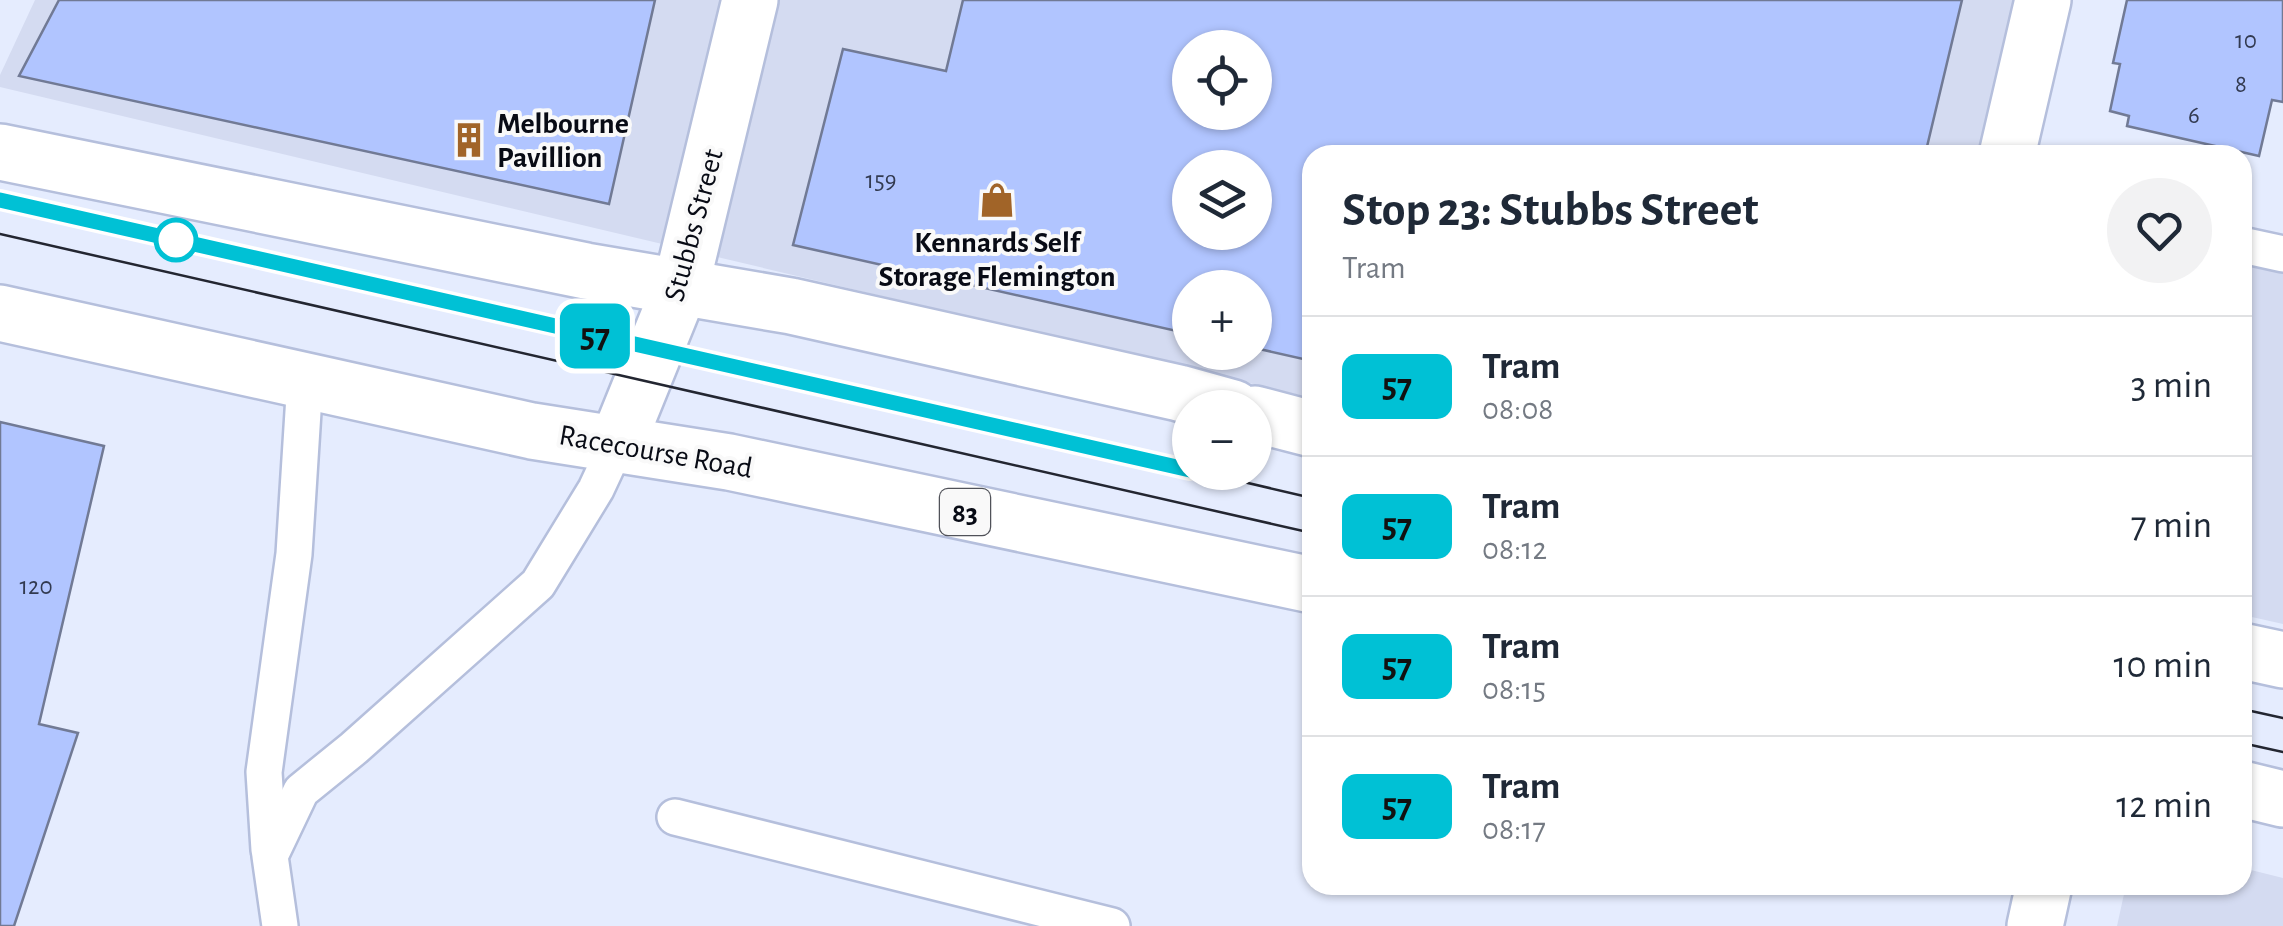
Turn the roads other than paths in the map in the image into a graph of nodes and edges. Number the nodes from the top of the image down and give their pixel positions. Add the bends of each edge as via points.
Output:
1 (750, 0) edge
2 (2043, 0) edge
3 (2009, 145) edge
4 (9, 151) edge
5 (2252, 247) edge
6 (2283, 254) edge
7 (681, 286) junction
8 (0, 314) edge
9 (305, 380) junction
10 (1172, 391) edge
11 (1272, 419) edge
12 (1302, 427) edge
13 (617, 444) junction
14 (1302, 583) edge
15 (2252, 653) edge
16 (2283, 660) edge
17 (2252, 792) edge
18 (2283, 799) edge
19 (675, 817) dead end
20 (270, 856) junction
21 (2042, 895) edge
22 (280, 926) edge
23 (1112, 926) edge
24 (2034, 926) edge

1 - 7 main road, Stubbs Street
2 - 3 main road
4 - 7 main road via 566,268
5 - 6 lane
7 - 10 main road
7 - 13 main road, Stubbs Street
8 - 9 main road, Racecourse Road / 83
9 - 13 main road, Racecourse Road / 83
9 - 20 lane via 294,554 264,772
11 - 12 main road
13 - 14 main road, Racecourse Road / 83
13 - 20 lane via 538,584 300,791
15 - 16 main road
17 - 18 main road
19 - 23 lane
20 - 22 lane
21 - 24 main road

